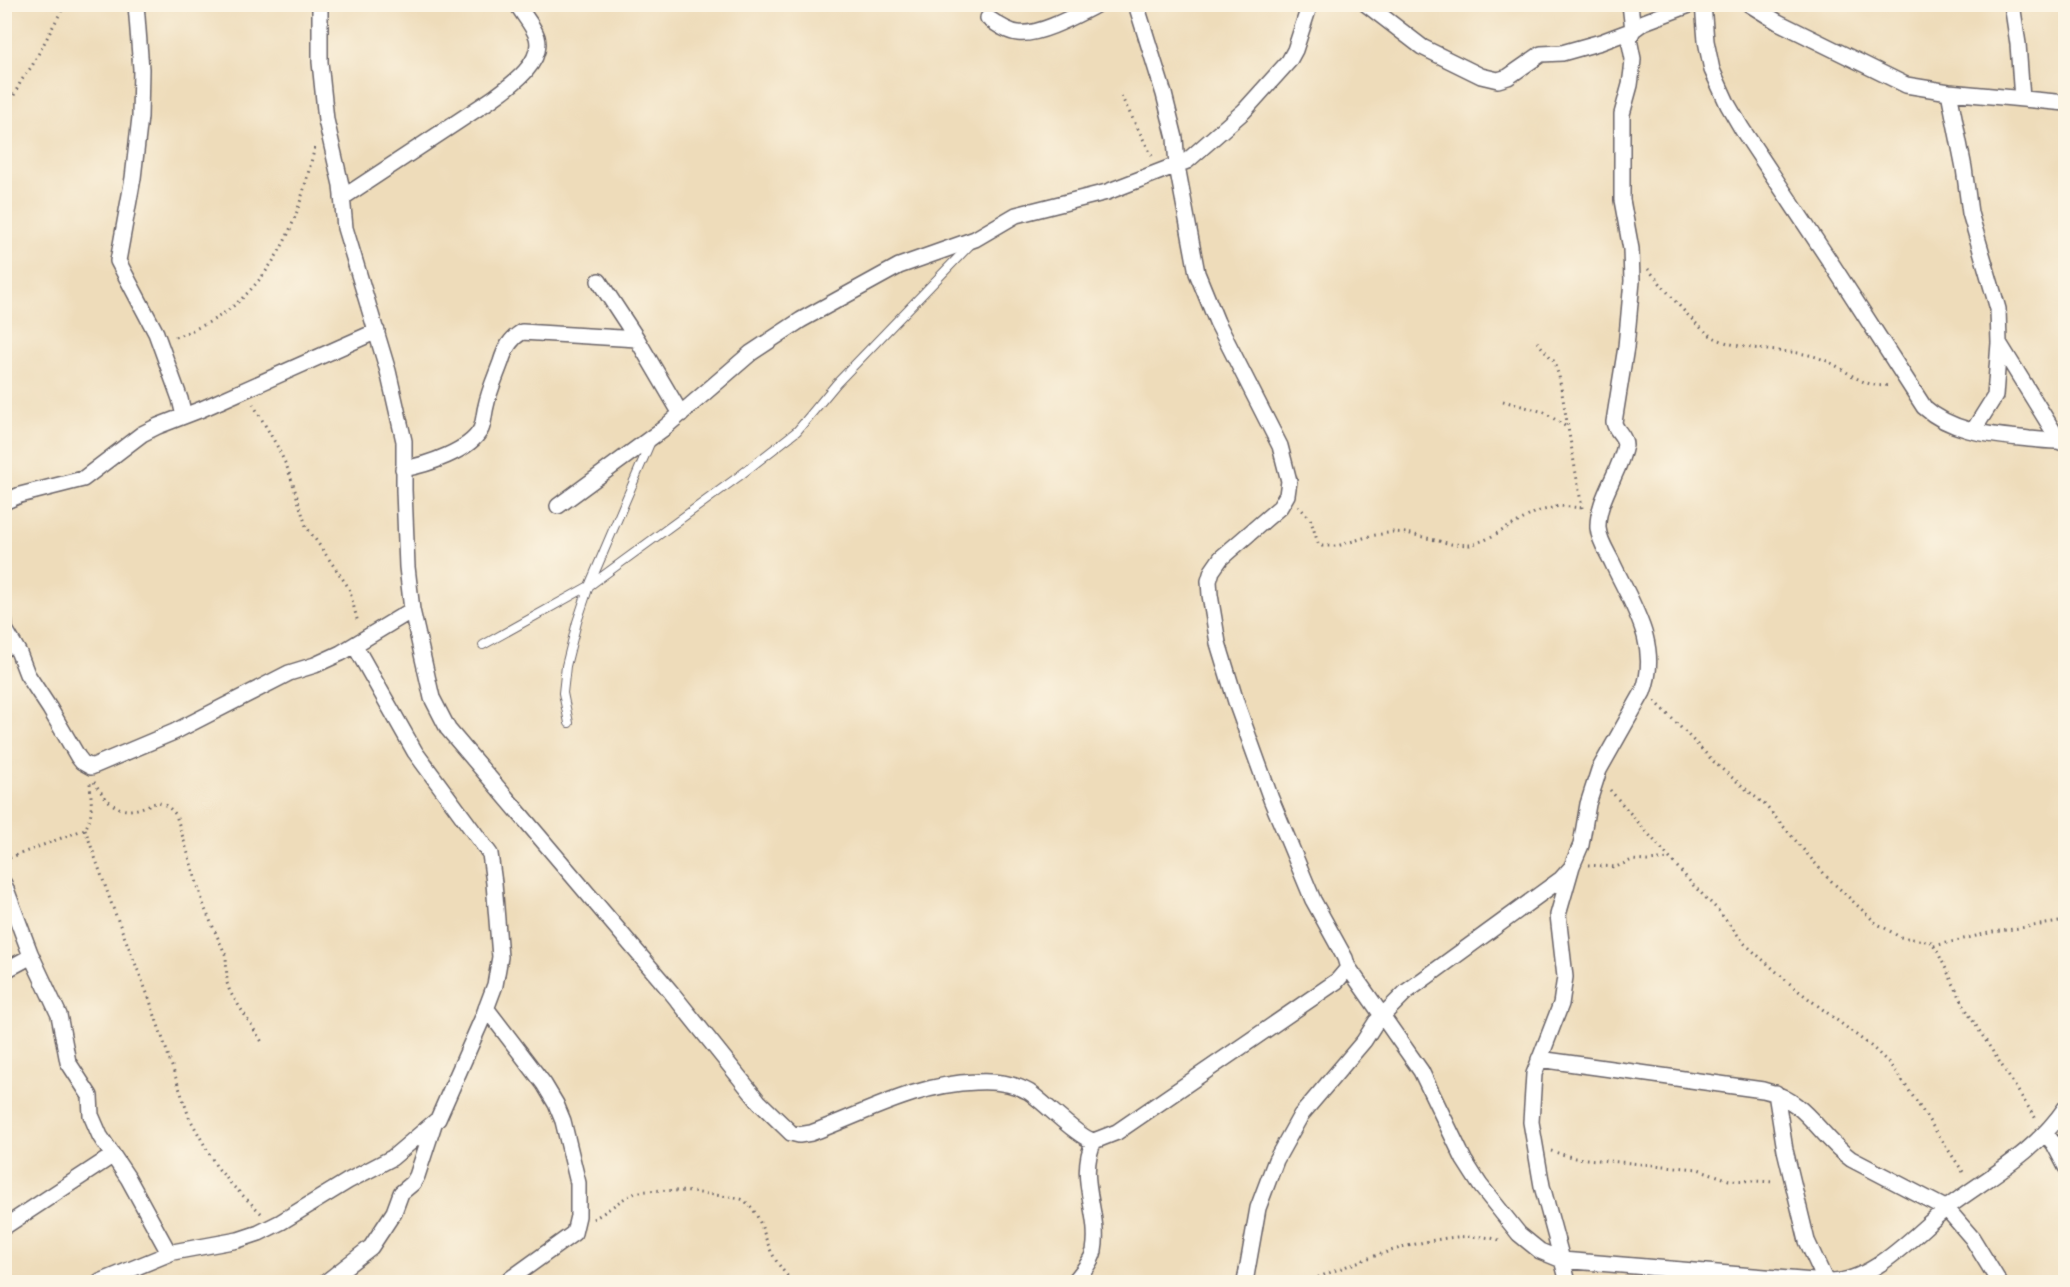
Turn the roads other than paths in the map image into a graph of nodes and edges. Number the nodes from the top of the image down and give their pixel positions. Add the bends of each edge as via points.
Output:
1 (136, 4) edge
2 (320, 4) edge
3 (517, 4) edge
4 (1098, 4) edge
5 (1136, 4) edge
6 (1310, 4) edge
7 (1365, 4) edge
8 (1630, 4) edge
9 (1692, 4) edge
10 (1703, 4) edge
11 (1749, 4) edge
12 (2012, 4) edge
13 (988, 18) dead end
14 (1633, 30) junction
15 (1949, 92) junction
16 (2022, 99) junction
17 (2066, 103) edge
18 (1177, 166) junction
19 (342, 198) junction
20 (975, 239) junction
21 (599, 281) dead end
22 (376, 331) junction
23 (637, 339) junction
24 (1999, 343) junction
25 (681, 414) junction
26 (184, 416) junction
27 (1973, 431) junction
28 (653, 437) junction
29 (2063, 441) edge
30 (403, 469) junction
31 (4, 502) edge
32 (558, 506) dead end
33 (589, 586) junction
34 (412, 610) junction
35 (5, 625) edge
36 (359, 643) junction
37 (483, 645) dead end
38 (4, 649) edge
39 (569, 723) dead end
40 (1574, 864) junction
41 (4, 884) edge
42 (30, 954) junction
43 (1348, 967) junction
44 (4, 971) edge
45 (486, 1008) junction
46 (1382, 1016) junction
47 (1539, 1059) junction
48 (1776, 1093) junction
49 (2066, 1107) edge
50 (434, 1124) junction
51 (2045, 1133) junction
52 (1094, 1141) junction
53 (112, 1156) junction
54 (2066, 1167) edge
55 (1947, 1209) junction
56 (4, 1227) edge
57 (169, 1253) junction
58 (1562, 1260) junction
59 (100, 1282) edge
60 (326, 1282) edge
61 (506, 1282) edge
62 (1074, 1282) edge
63 (1245, 1282) edge
64 (1568, 1282) edge
65 (1826, 1282) edge
66 (1999, 1282) edge

1 - 26 street via 140,117 118,261 160,343
2 - 19 street via 326,120
3 - 19 street via 538,44 525,70 492,99
4 - 13 street via 1029,33 1010,31
5 - 18 street via 1164,94 1175,138
6 - 18 street via 1289,61 1244,111 1194,156
7 - 14 street via 1422,47 1481,76 1498,80 1541,54 1562,53
8 - 14 street
9 - 14 street
10 - 27 street via 1712,70 1742,129 1924,407 1950,425
11 - 15 street via 1892,80
12 - 16 street
14 - 40 street via 1629,39 1633,59 1630,85 1622,114 1622,200 1631,249 1632,282 1614,422 1625,445 1598,525 1648,643 1650,660 1644,688 1599,770
15 - 16 street
15 - 24 street via 1970,213 1998,309
16 - 17 street
18 - 20 street via 1098,195 1016,215
18 - 43 street via 1197,273 1217,322 1280,446 1288,475 1289,487 1280,507 1221,558 1210,577 1209,595 1218,643 1271,799 1313,900
19 - 22 street via 346,233
20 - 25 street via 899,266 801,320 751,353
20 - 33 lane via 837,383 797,431
21 - 23 street
22 - 26 street
22 - 30 street via 404,441
23 - 25 street
23 - 30 street via 522,332 505,350 482,426 475,436 430,464
24 - 27 street via 1995,396
24 - 29 street
25 - 28 street
26 - 31 street via 142,434 83,479
27 - 29 street
28 - 32 street
28 - 33 lane
30 - 34 street
33 - 37 lane
33 - 39 lane via 567,666 564,693
34 - 36 street
34 - 52 street via 432,698 448,729 759,1102 791,1134 811,1133 923,1089 988,1082 1009,1084 1029,1093 1087,1140
35 - 36 street via 27,674 78,757 91,767 174,732 289,673
35 - 38 street
36 - 45 street via 415,752 490,854 500,957
40 - 46 street via 1561,879 1416,983
40 - 47 street via 1558,915 1563,990
41 - 42 street
42 - 44 street
42 - 53 street via 59,1015 68,1062 90,1096 91,1115
43 - 46 street
43 - 52 street via 1337,981 1117,1132
45 - 50 street
45 - 61 street via 544,1084 561,1113 578,1184 574,1233
46 - 58 street via 1421,1071 1480,1185 1519,1234 1540,1251
46 - 63 street via 1288,1135 1258,1208
47 - 48 street
47 - 58 street via 1531,1097 1531,1122 1542,1186
48 - 55 street via 1793,1102 1851,1159
48 - 65 street via 1807,1241
49 - 51 street
50 - 57 street via 392,1158 275,1225 238,1240
50 - 60 street via 417,1176 401,1193 385,1228 371,1246
51 - 54 street
51 - 55 street via 2021,1156
52 - 62 street via 1086,1171 1094,1253
53 - 56 street
53 - 57 street
55 - 65 street via 1878,1264 1842,1281
55 - 66 street via 1972,1238
57 - 59 street
58 - 64 street
58 - 65 street

